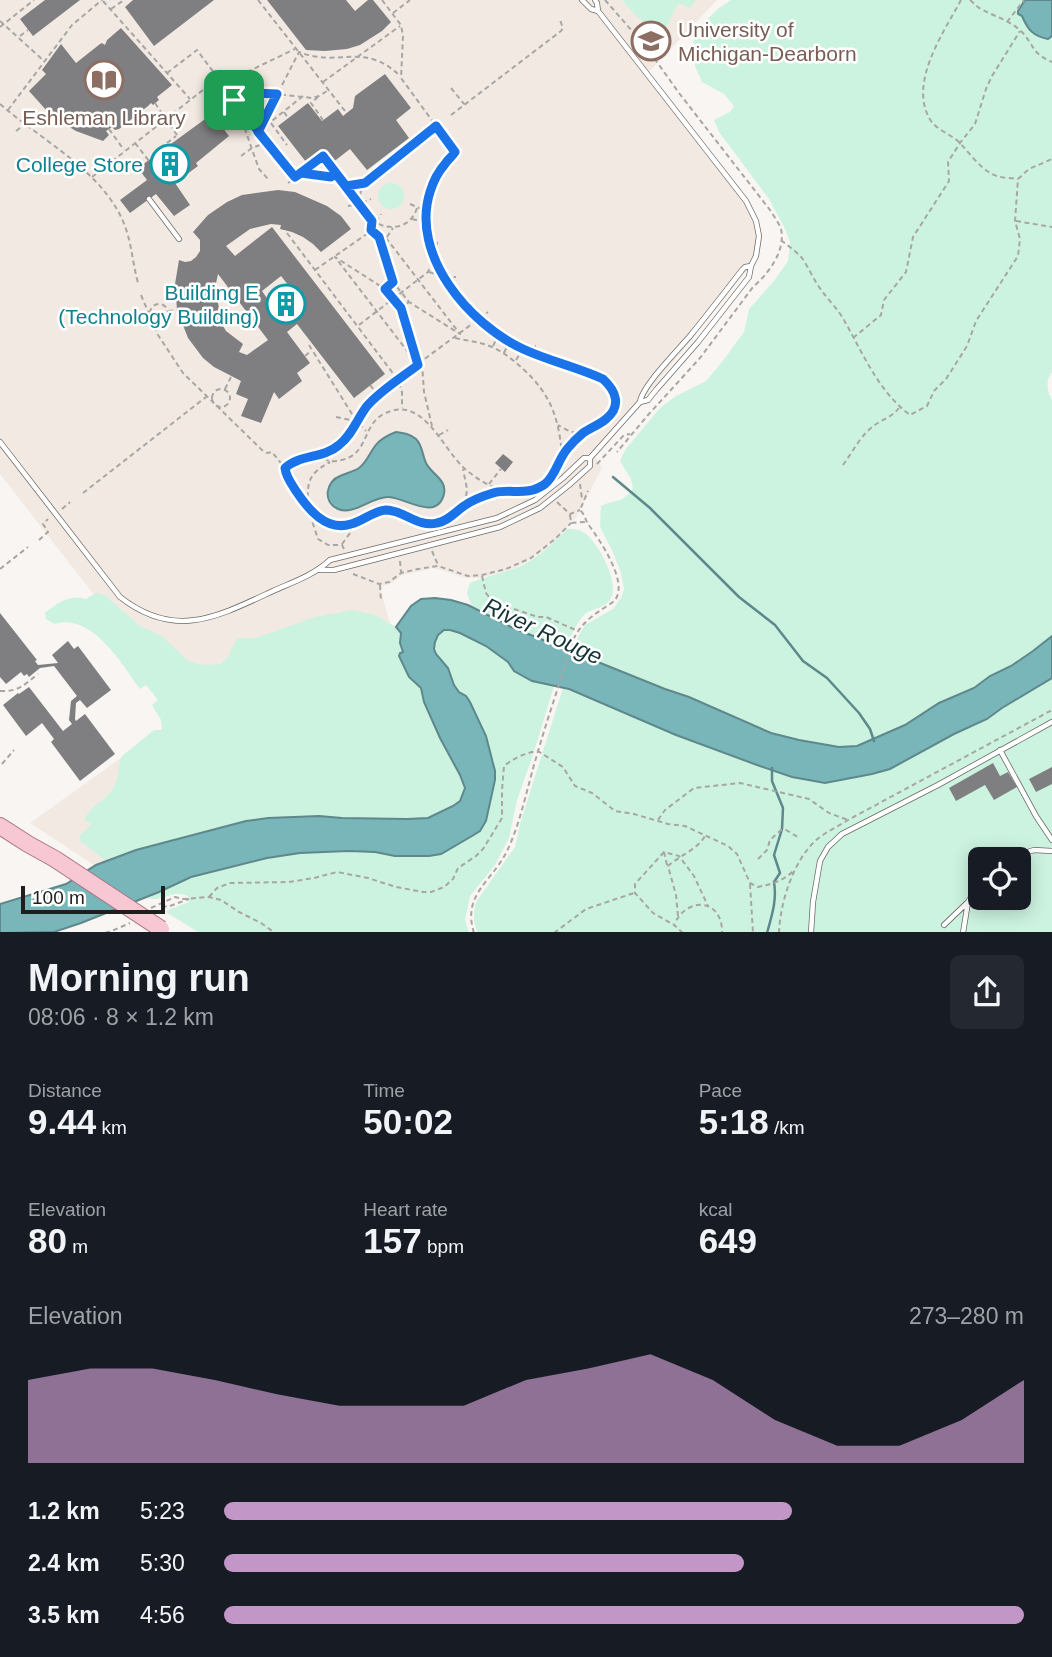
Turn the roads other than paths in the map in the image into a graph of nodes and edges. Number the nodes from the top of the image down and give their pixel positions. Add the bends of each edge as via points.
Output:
1 (582, 0) edge
2 (594, 0) edge
3 (598, 11) junction
4 (149, 200) dead end
5 (179, 239) dead end
6 (751, 266) junction
7 (640, 402) junction
8 (0, 442) edge
9 (590, 458) junction
10 (319, 570) junction
11 (1052, 722) edge
12 (1000, 750) junction
13 (0, 826) edge
14 (1052, 840) edge
15 (1031, 851) edge
16 (1052, 851) edge
17 (968, 902) joint
18 (944, 925) dead end
19 (164, 931) edge
20 (811, 932) edge
21 (963, 932) edge

1 - 3 lane
2 - 3 lane
3 - 6 lane via 747,201 759,236
4 - 5 lane
6 - 7 lane via 742,270
6 - 7 lane via 749,277 698,342 648,400
7 - 9 lane
8 - 10 lane via 115,591 150,615 166,620 206,619
9 - 10 lane via 584,458 535,500 497,518 330,560
9 - 10 lane via 590,466 540,508 500,527
11 - 12 lane
12 - 14 lane
12 - 20 lane via 842,834 828,847 820,861
13 - 19 main road, bridge
15 - 16 lane
17 - 18 lane
17 - 21 lane

